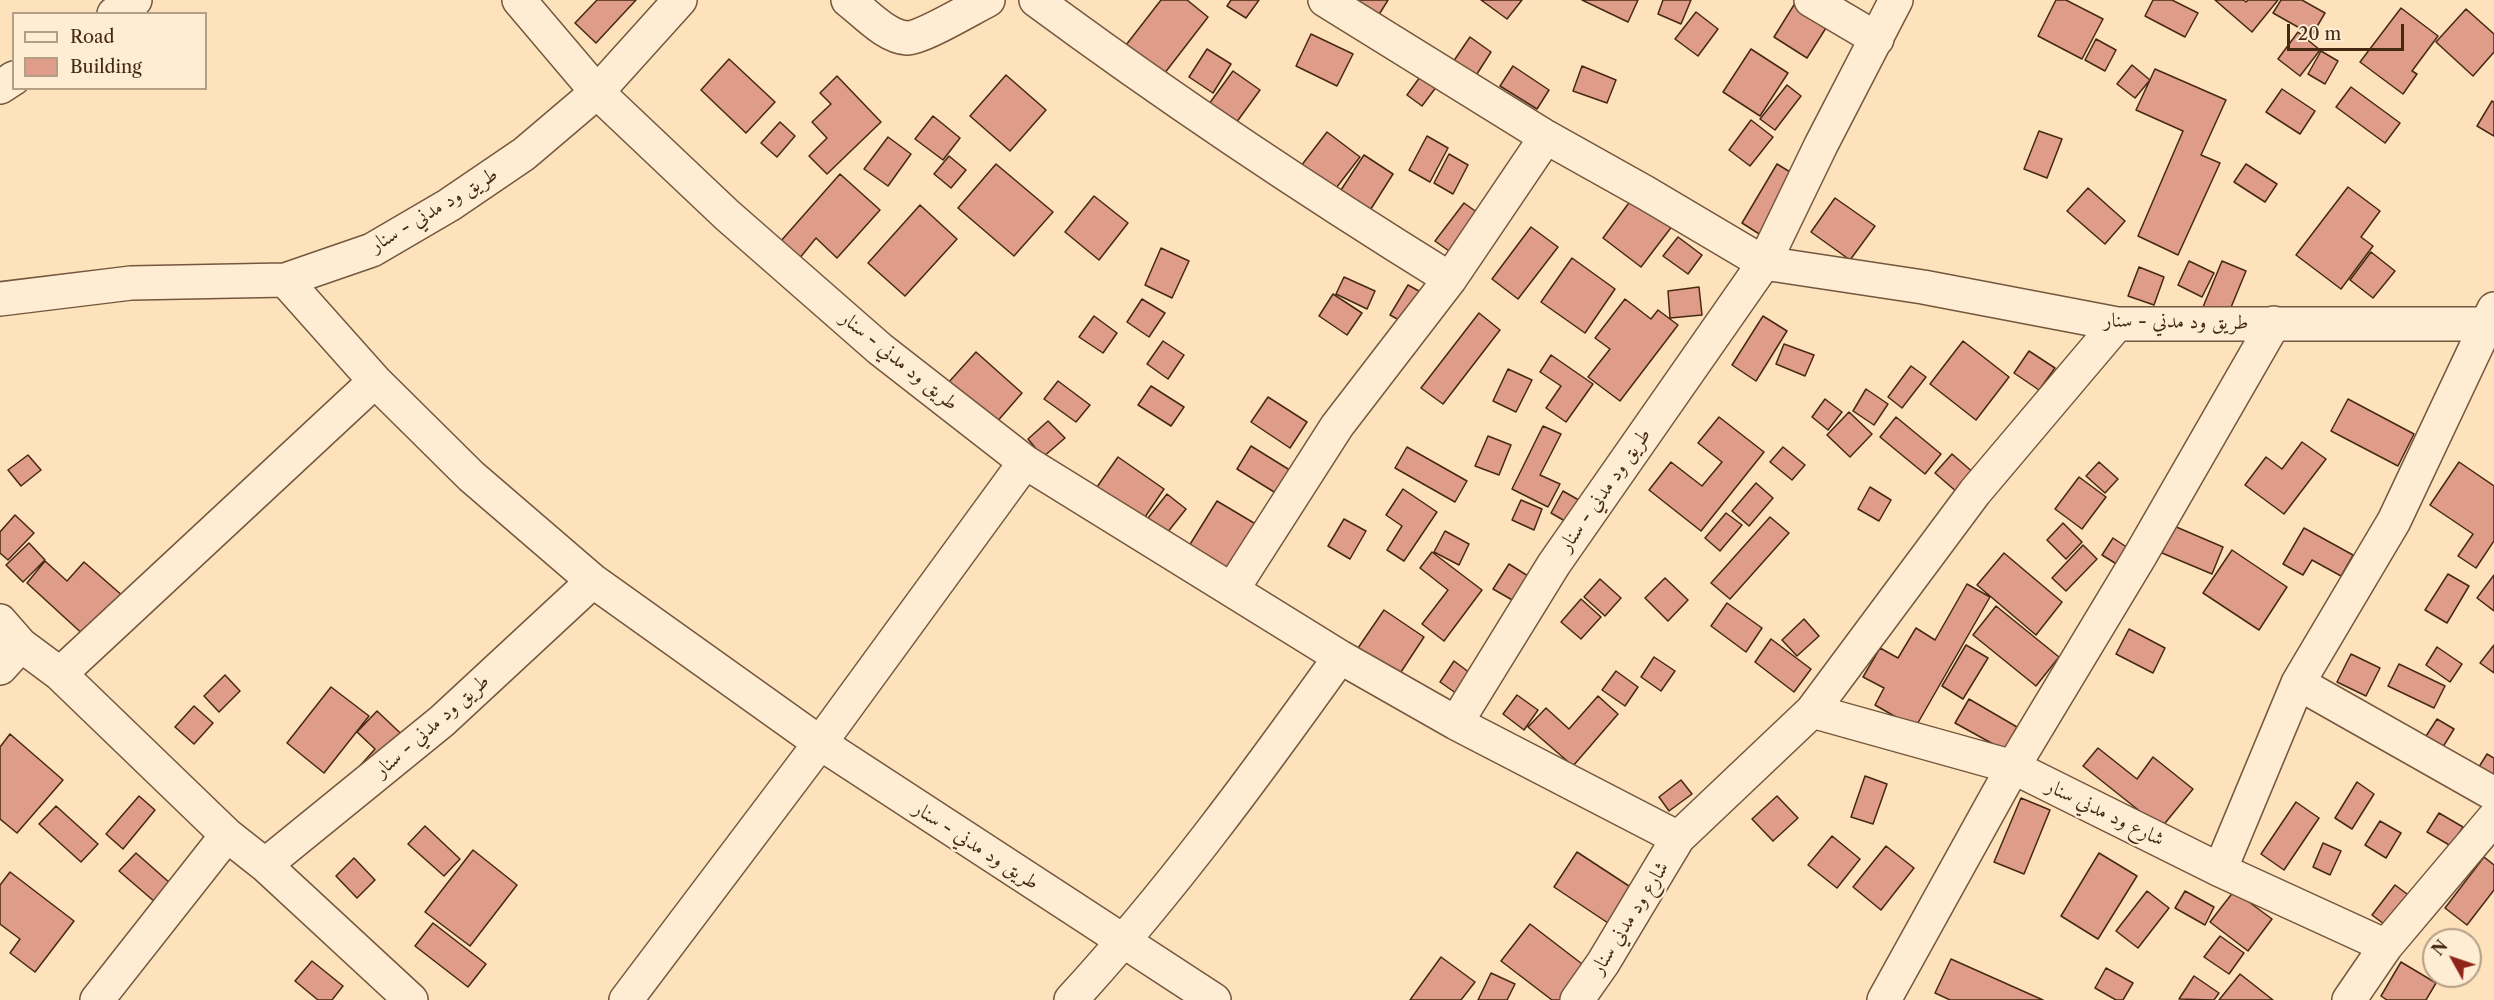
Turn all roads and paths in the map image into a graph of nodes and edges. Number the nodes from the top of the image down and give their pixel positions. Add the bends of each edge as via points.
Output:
1 (135, 0) edge
2 (519, 0) edge
3 (680, 0) edge
4 (848, 0) edge
5 (988, 0) edge
6 (1036, 0) edge
7 (1325, 0) edge
8 (1811, 0) edge
9 (1896, 0) edge
10 (117, 12) edge
11 (1877, 39) junction
12 (597, 92) junction
13 (1546, 137) junction
14 (1764, 263) junction
15 (285, 279) junction
16 (1450, 279) junction
17 (0, 299) edge
18 (2490, 317) edge
19 (2274, 323) junction
20 (2117, 324) junction
21 (375, 381) junction
22 (1025, 462) junction
23 (593, 581) junction
24 (1232, 590) junction
25 (7, 644) edge
26 (1340, 657) junction
27 (60, 674) junction
28 (2298, 683) junction
29 (1812, 711) junction
30 (1456, 723) junction
31 (820, 743) junction
32 (2013, 767) junction
33 (2494, 794) edge
34 (2494, 818) edge
35 (226, 835) junction
36 (1678, 838) junction
37 (265, 864) junction
38 (2220, 870) junction
39 (1126, 940) junction
40 (2386, 946) junction
41 (97, 1000) edge
42 (411, 1000) edge
43 (626, 1000) edge
44 (1071, 1000) edge
45 (1214, 1000) edge
46 (1577, 1000) edge
47 (1884, 1000) edge
48 (2349, 1000) edge

1 - 10 street
2 - 12 street, طريق ود مدني - سنار
3 - 12 street, طريق ود مدني - سنار
4 - 5 street via 889,31 908,38
6 - 16 street via 1158,90 1319,198
7 - 13 street, طريق ود مدني - سنار
8 - 11 street
9 - 11 street, طريق ود مدني - سنار
11 - 14 street, طريق ود مدني - سنار
12 - 15 street, طريق ود مدني - سنار via 524,154 449,206 372,250
12 - 22 street, طريق ود مدني - سنار via 880,349
13 - 14 street, طريق ود مدني - سنار
13 - 16 street
14 - 20 street, طريق ود مدني - سنار via 1923,287
14 - 30 street, طريق ود مدني - سنار via 1554,564
15 - 17 street, طريق ود مدني - سنار via 131,283
15 - 21 street, طريق ود مدني - سنار
16 - 24 street via 1338,426
18 - 19 street, طريق ود مدني - سنار
18 - 28 street, طريق ود مدني - سنار via 2394,521
19 - 20 street, طريق ود مدني - سنار
19 - 32 street
20 - 29 street, شارع ود مدني سنار via 1975,492
21 - 23 street, طريق ود مدني - سنار via 471,476
21 - 27 street
22 - 24 street, طريق ود مدني - سنار
22 - 31 street
23 - 31 street, طريق ود مدني - سنار
23 - 37 street, طريق ود مدني - سنار via 442,721
24 - 26 street, طريق ود مدني - سنار
25 - 27 street
26 - 30 street, طريق ود مدني - سنار
26 - 39 street via 1238,800
27 - 35 street
28 - 33 street
28 - 38 street, طريق ود مدني - سنار
29 - 32 street, شارع ود مدني سنار
29 - 36 street, شارع ود مدني سنار
30 - 36 street, طريق ود مدني - سنار
31 - 39 street, طريق ود مدني - سنار
31 - 43 street
32 - 38 street, شارع ود مدني سنار
32 - 47 street
34 - 40 street
35 - 37 street
35 - 41 street
36 - 46 street, شارع ود مدني سنار
37 - 42 street
38 - 40 street, شارع ود مدني سنار
39 - 44 street
39 - 45 street, طريق ود مدني - سنار
40 - 48 street

